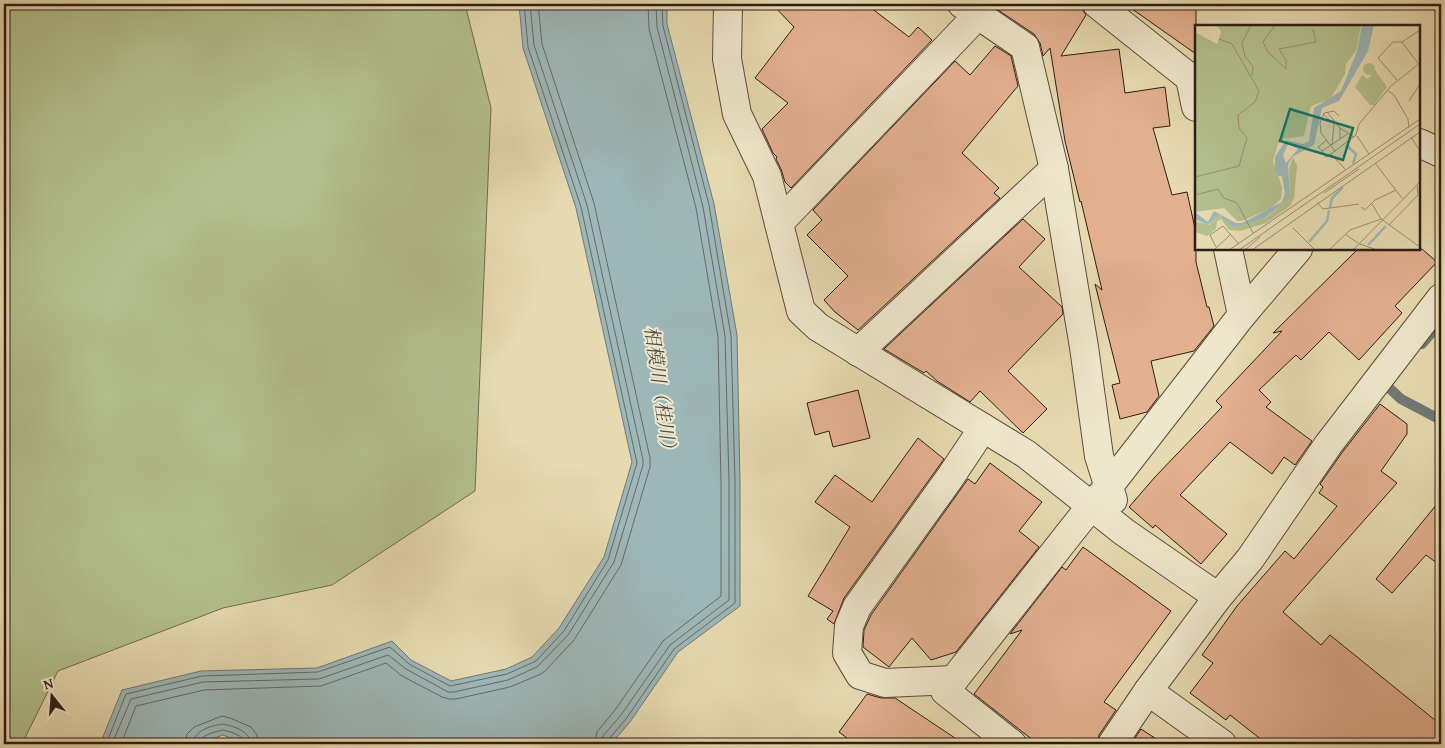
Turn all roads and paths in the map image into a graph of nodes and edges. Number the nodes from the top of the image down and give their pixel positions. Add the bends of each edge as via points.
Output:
1 (728, 4) edge
2 (1097, 4) edge
3 (970, 9) edge
4 (1193, 77) edge
5 (1195, 98) edge
6 (1420, 143) edge
7 (1441, 153) edge
8 (1054, 170) junction
9 (779, 223) junction
10 (1228, 250) edge
11 (1297, 250) edge
12 (1441, 298) edge
13 (1242, 315) junction
14 (858, 352) junction
15 (983, 428) junction
16 (1109, 486) junction
17 (1091, 506) junction
18 (1124, 532) junction
19 (1218, 597) junction
20 (954, 680) junction
21 (1148, 691) junction
22 (1012, 744) edge
23 (1112, 744) edge
24 (1222, 744) edge

1 - 9 street via 727,59 737,114 767,176
2 - 4 street
3 - 8 street via 1025,47
3 - 9 street
4 - 5 street
6 - 7 street
8 - 14 street
8 - 16 street via 1099,456
9 - 14 street via 801,311 818,327
10 - 13 street
11 - 13 street
12 - 19 street via 1328,445 1250,559
13 - 16 street
14 - 15 street
15 - 17 street via 1026,454
15 - 20 street via 857,607 849,626 847,653 860,675 885,683
16 - 17 street
16 - 18 street
17 - 18 street
17 - 20 street
18 - 19 street
19 - 21 street
20 - 22 street via 945,691
21 - 23 street
21 - 24 street

